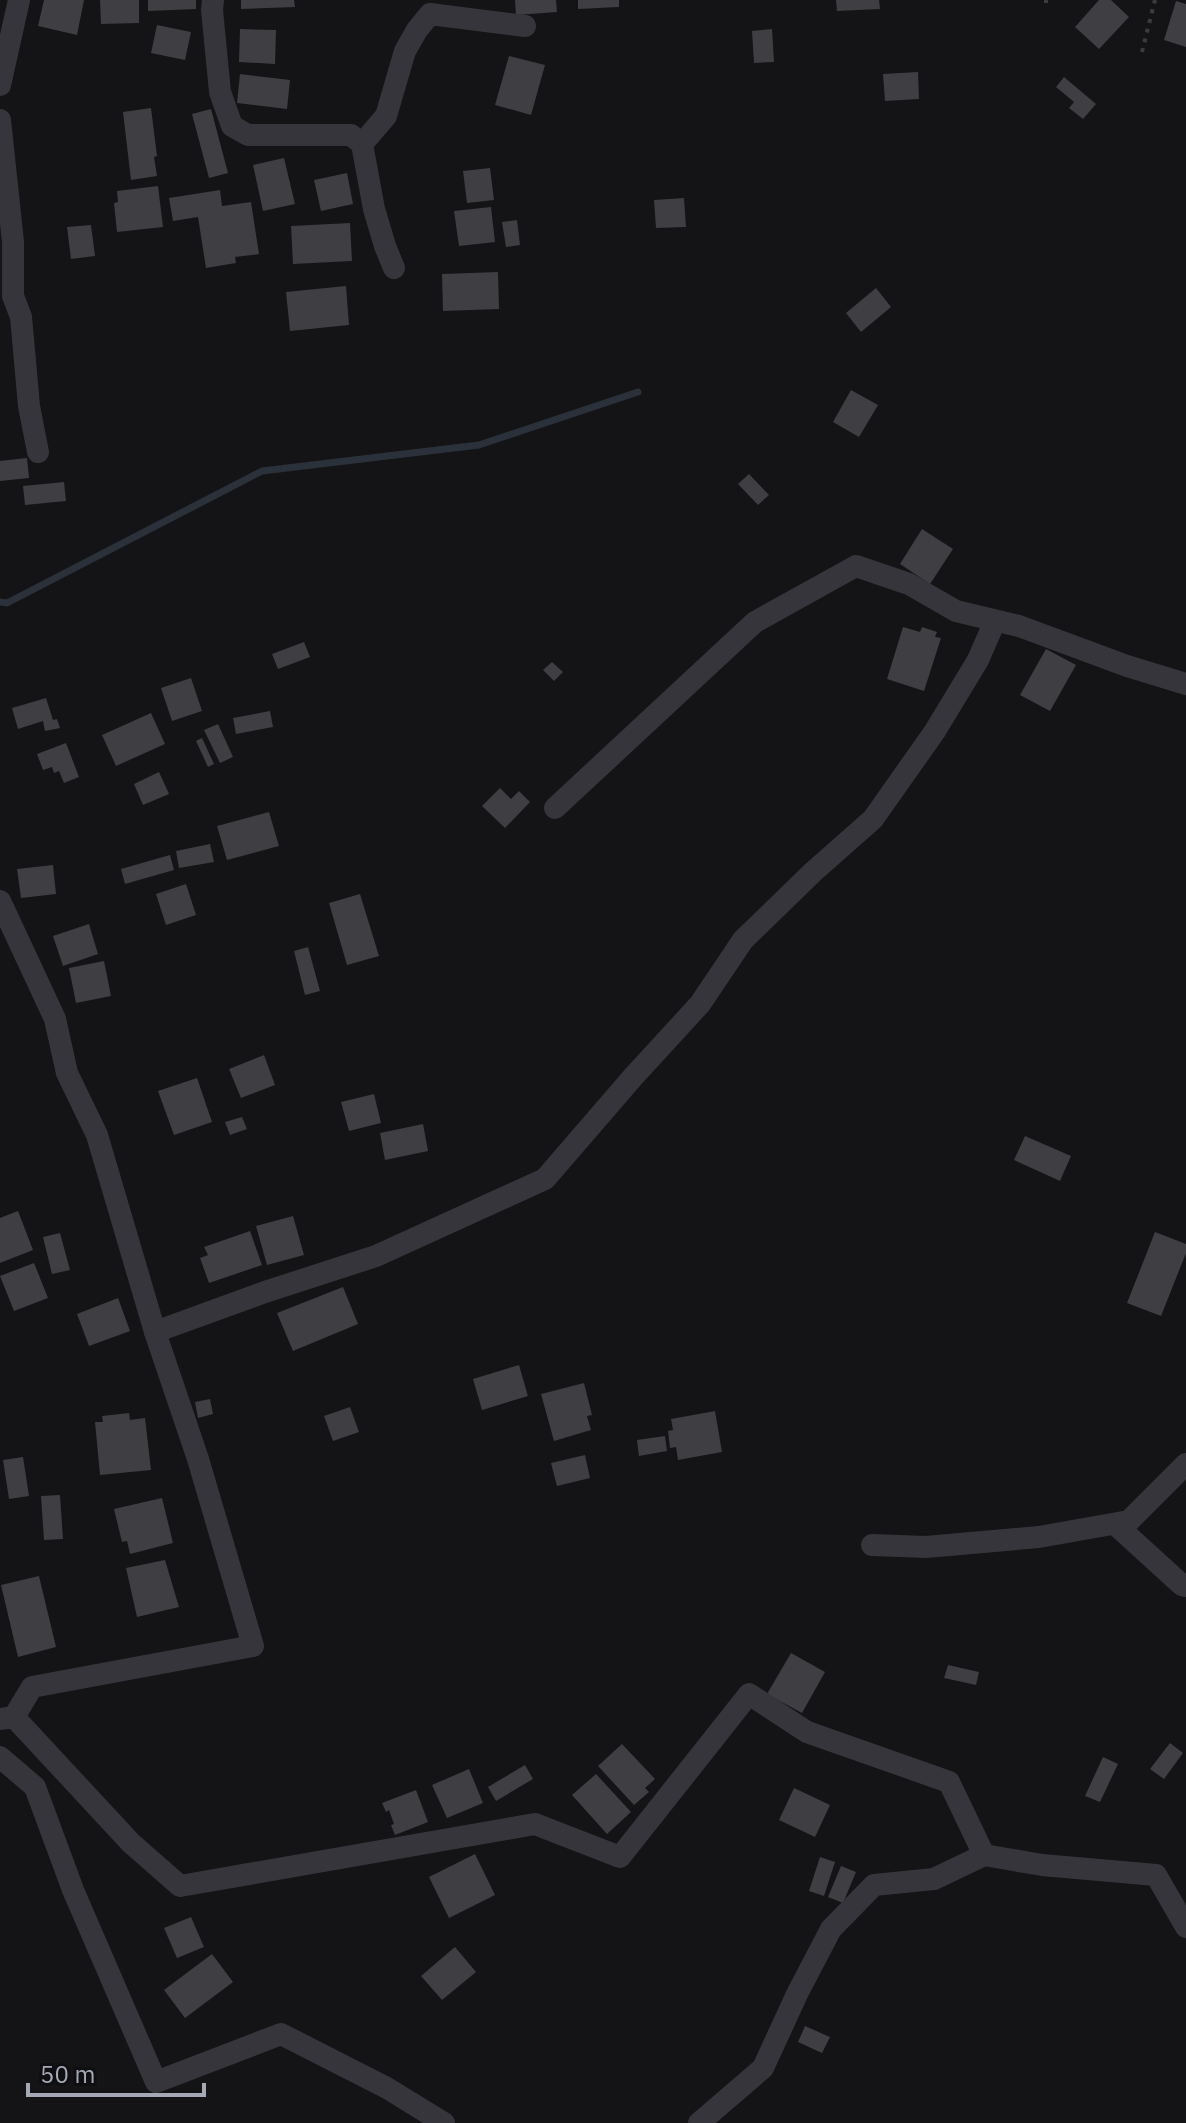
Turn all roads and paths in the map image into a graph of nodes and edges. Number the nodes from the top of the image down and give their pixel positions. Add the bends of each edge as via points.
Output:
1 (19, 0) edge
2 (213, 0) edge
3 (1155, 0) edge
4 (525, 26) dead end
5 (1142, 52) dead end
6 (0, 85) edge
7 (0, 120) edge
8 (362, 144) junction
9 (394, 268) dead end
10 (38, 452) dead end
11 (995, 621) junction
12 (1186, 684) edge
13 (555, 808) dead end
14 (0, 901) edge
15 (155, 1332) junction
16 (1186, 1464) edge
17 (1115, 1524) junction
18 (872, 1545) dead end
19 (1186, 1586) edge
20 (7, 1718) edge
21 (0, 1757) edge
22 (984, 1855) junction
23 (1186, 1927) edge
24 (444, 2123) edge
25 (699, 2123) edge

1 - 6 street
2 - 8 street via 220,92 232,126 248,135 351,135
3 - 5 path
4 - 8 street via 430,14 405,51 386,116
7 - 10 street via 13,296 21,317
8 - 9 street via 374,209
11 - 12 street
11 - 13 street via 956,611 909,584 856,566 755,622
11 - 15 street via 935,731 873,819 743,940 700,1004 545,1179 376,1256
14 - 15 street via 55,1019 67,1073 97,1135
15 - 20 street via 253,1646 32,1687
16 - 17 street via 1129,1521
17 - 18 street via 926,1547
17 - 19 street
20 - 22 street via 180,1886 535,1824 620,1857 749,1694 807,1732 949,1782
21 - 24 street via 35,1787 156,2082 281,2034
22 - 23 street via 1156,1875
22 - 25 street via 934,1879 874,1885 831,1929 763,2068

